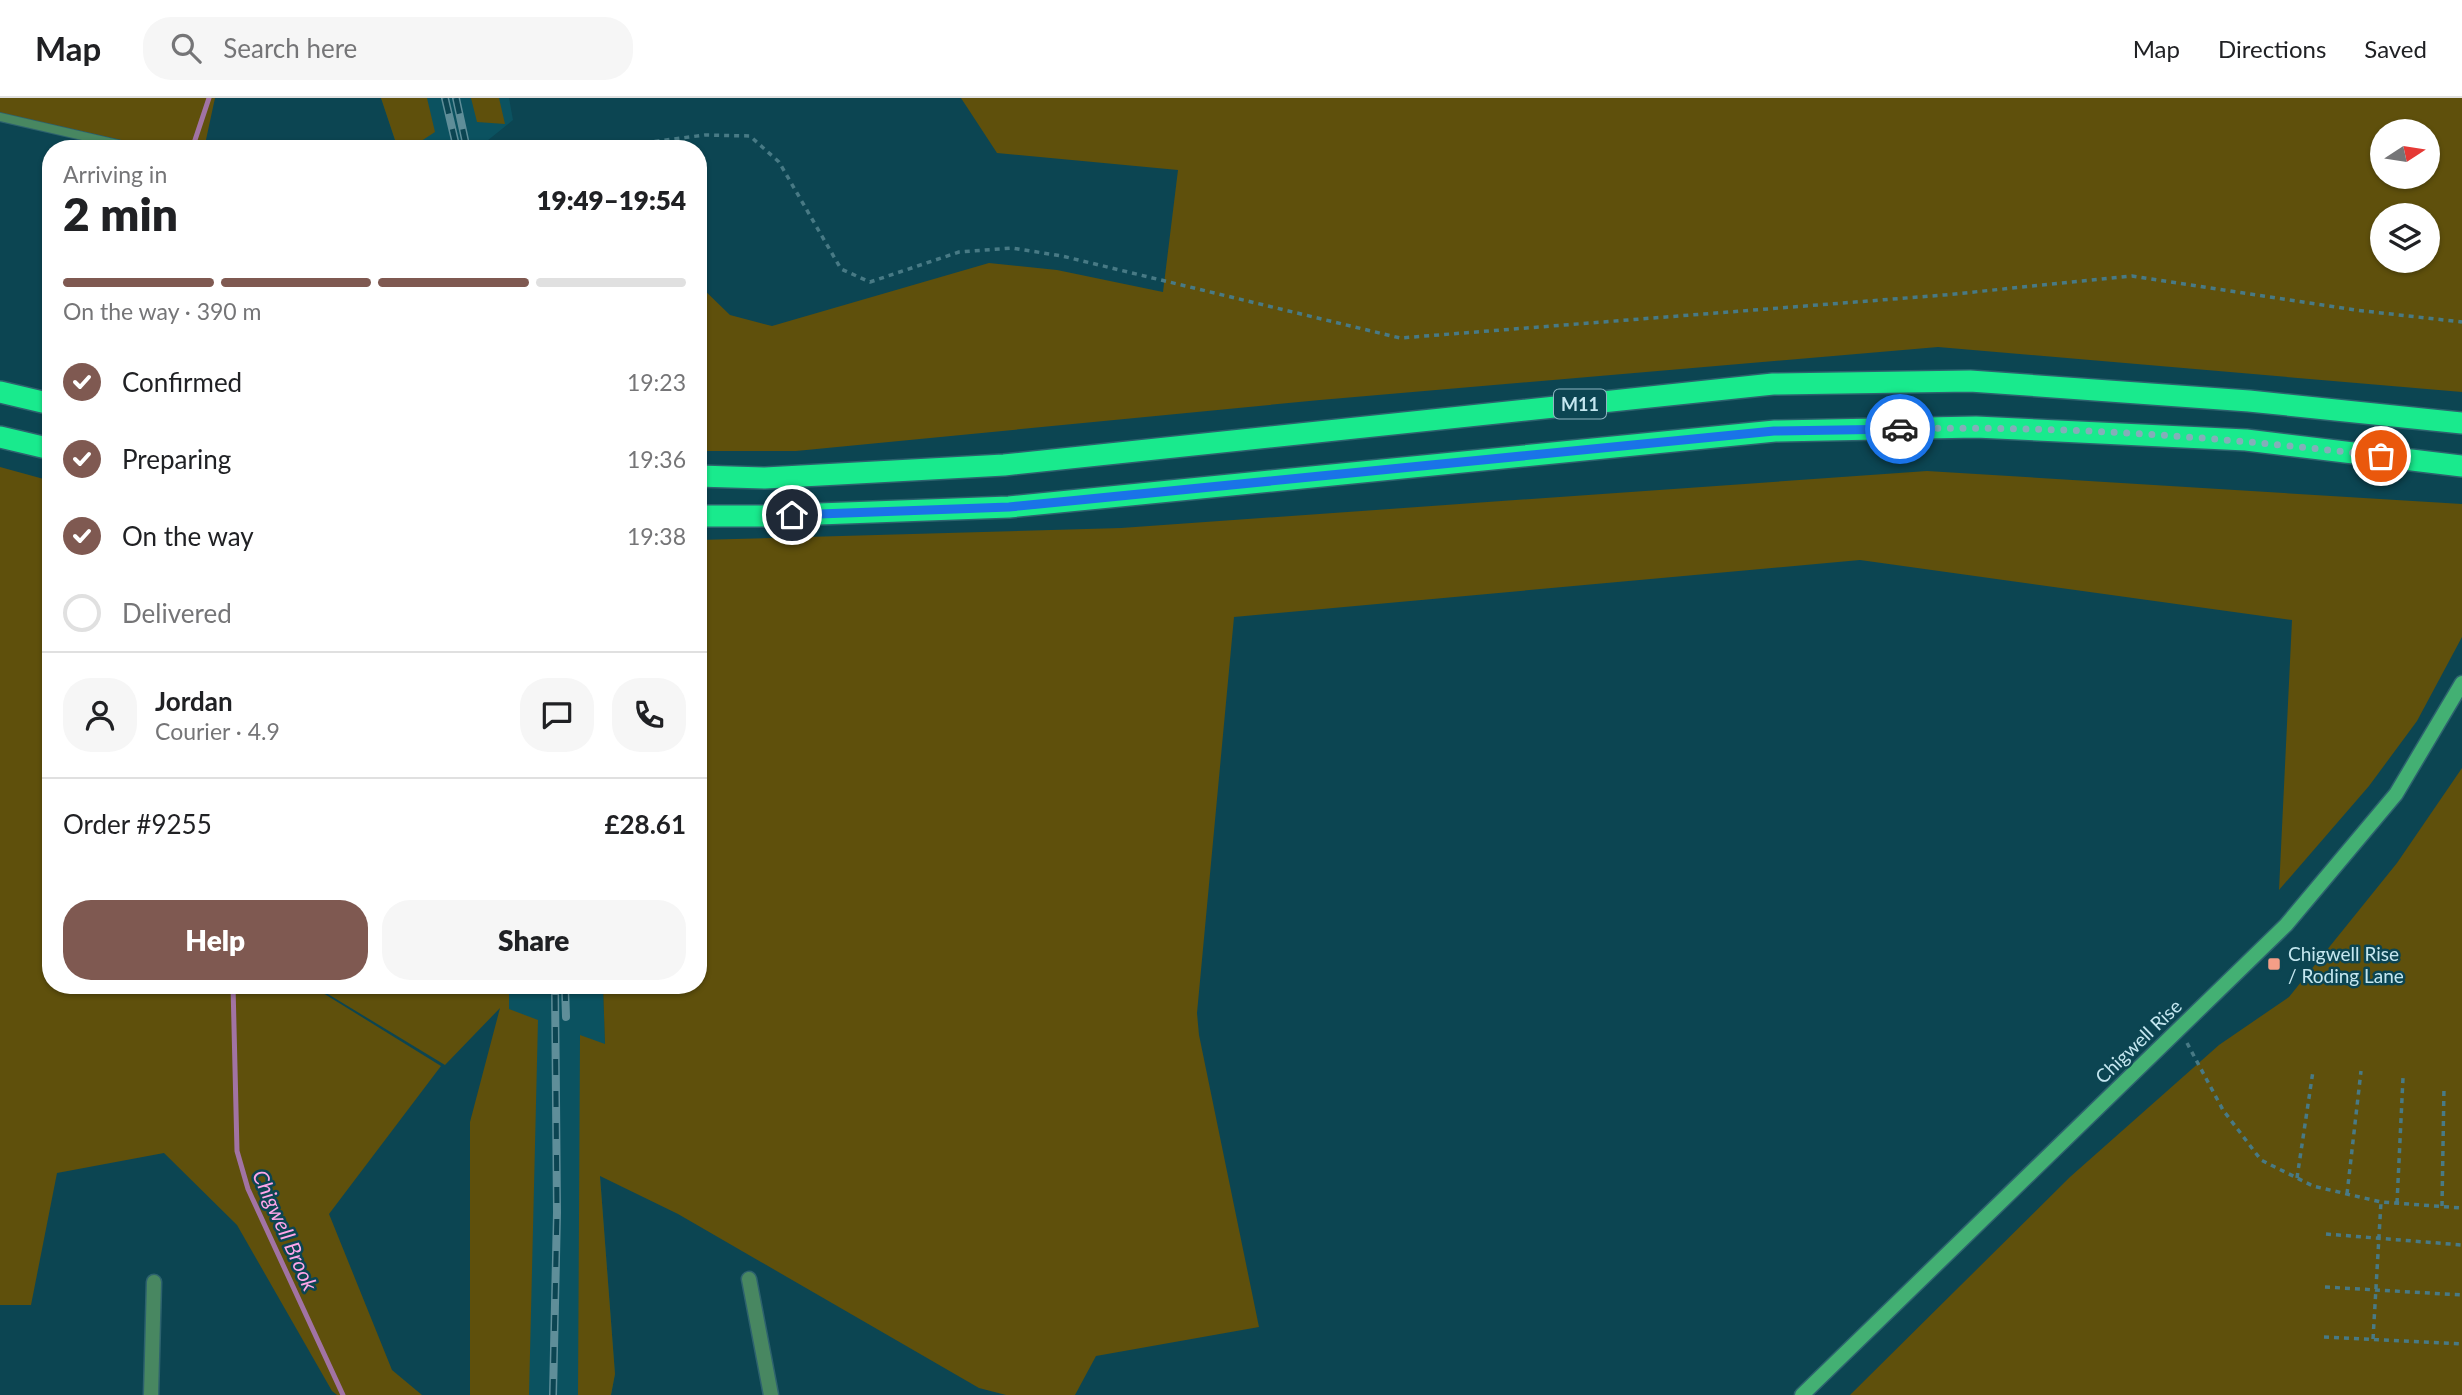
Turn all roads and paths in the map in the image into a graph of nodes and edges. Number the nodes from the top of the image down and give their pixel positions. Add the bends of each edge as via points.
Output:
1 (0, 117) edge
2 (100, 140) edge
3 (665, 140) edge
4 (2462, 322) edge
5 (0, 392) edge
6 (42, 402) edge
7 (2462, 423) edge
8 (0, 437) edge
9 (42, 447) edge
10 (2462, 466) edge
11 (707, 476) edge
12 (707, 516) edge
13 (2462, 683) edge
14 (2179, 1029) junction
15 (2313, 1071) dead end
16 (2361, 1071) dead end
17 (2403, 1079) dead end
18 (2444, 1086) dead end
19 (2297, 1178) junction
20 (2347, 1194) junction
21 (2381, 1202) junction
22 (2397, 1203) junction
23 (2442, 1207) junction
24 (2462, 1208) edge
25 (2326, 1234) dead end
26 (2378, 1238) junction
27 (2462, 1245) edge
28 (749, 1279) dead end
29 (154, 1282) dead end
30 (2325, 1287) dead end
31 (2376, 1290) junction
32 (2462, 1295) edge
33 (2324, 1337) dead end
34 (2373, 1339) junction
35 (2462, 1343) edge
36 (151, 1395) edge
37 (771, 1395) edge
38 (1802, 1395) edge

1 - 2 lane
3 - 4 path via 750,136 779,162 841,270 870,282 959,251 1012,248 1062,256 1400,338 2132,276
5 - 6 highway
7 - 11 highway, M11 via 2249,401 1970,381 1773,384 1004,465 765,478
8 - 9 highway
10 - 12 highway via 2219,439 1976,427 1774,431 1009,507
13 - 14 main road, Chigwell Rise via 2396,794 2286,925
14 - 19 path via 2223,1111 2261,1160
14 - 38 main road, Chigwell Rise
15 - 19 path
16 - 20 path
17 - 22 path
18 - 23 path
19 - 20 path
20 - 21 path
21 - 22 path
21 - 26 path
22 - 23 path
23 - 24 path
25 - 26 path
26 - 27 path
26 - 31 path
28 - 37 street
29 - 36 street
30 - 31 path
31 - 32 path
31 - 34 path
33 - 34 path
34 - 35 path

